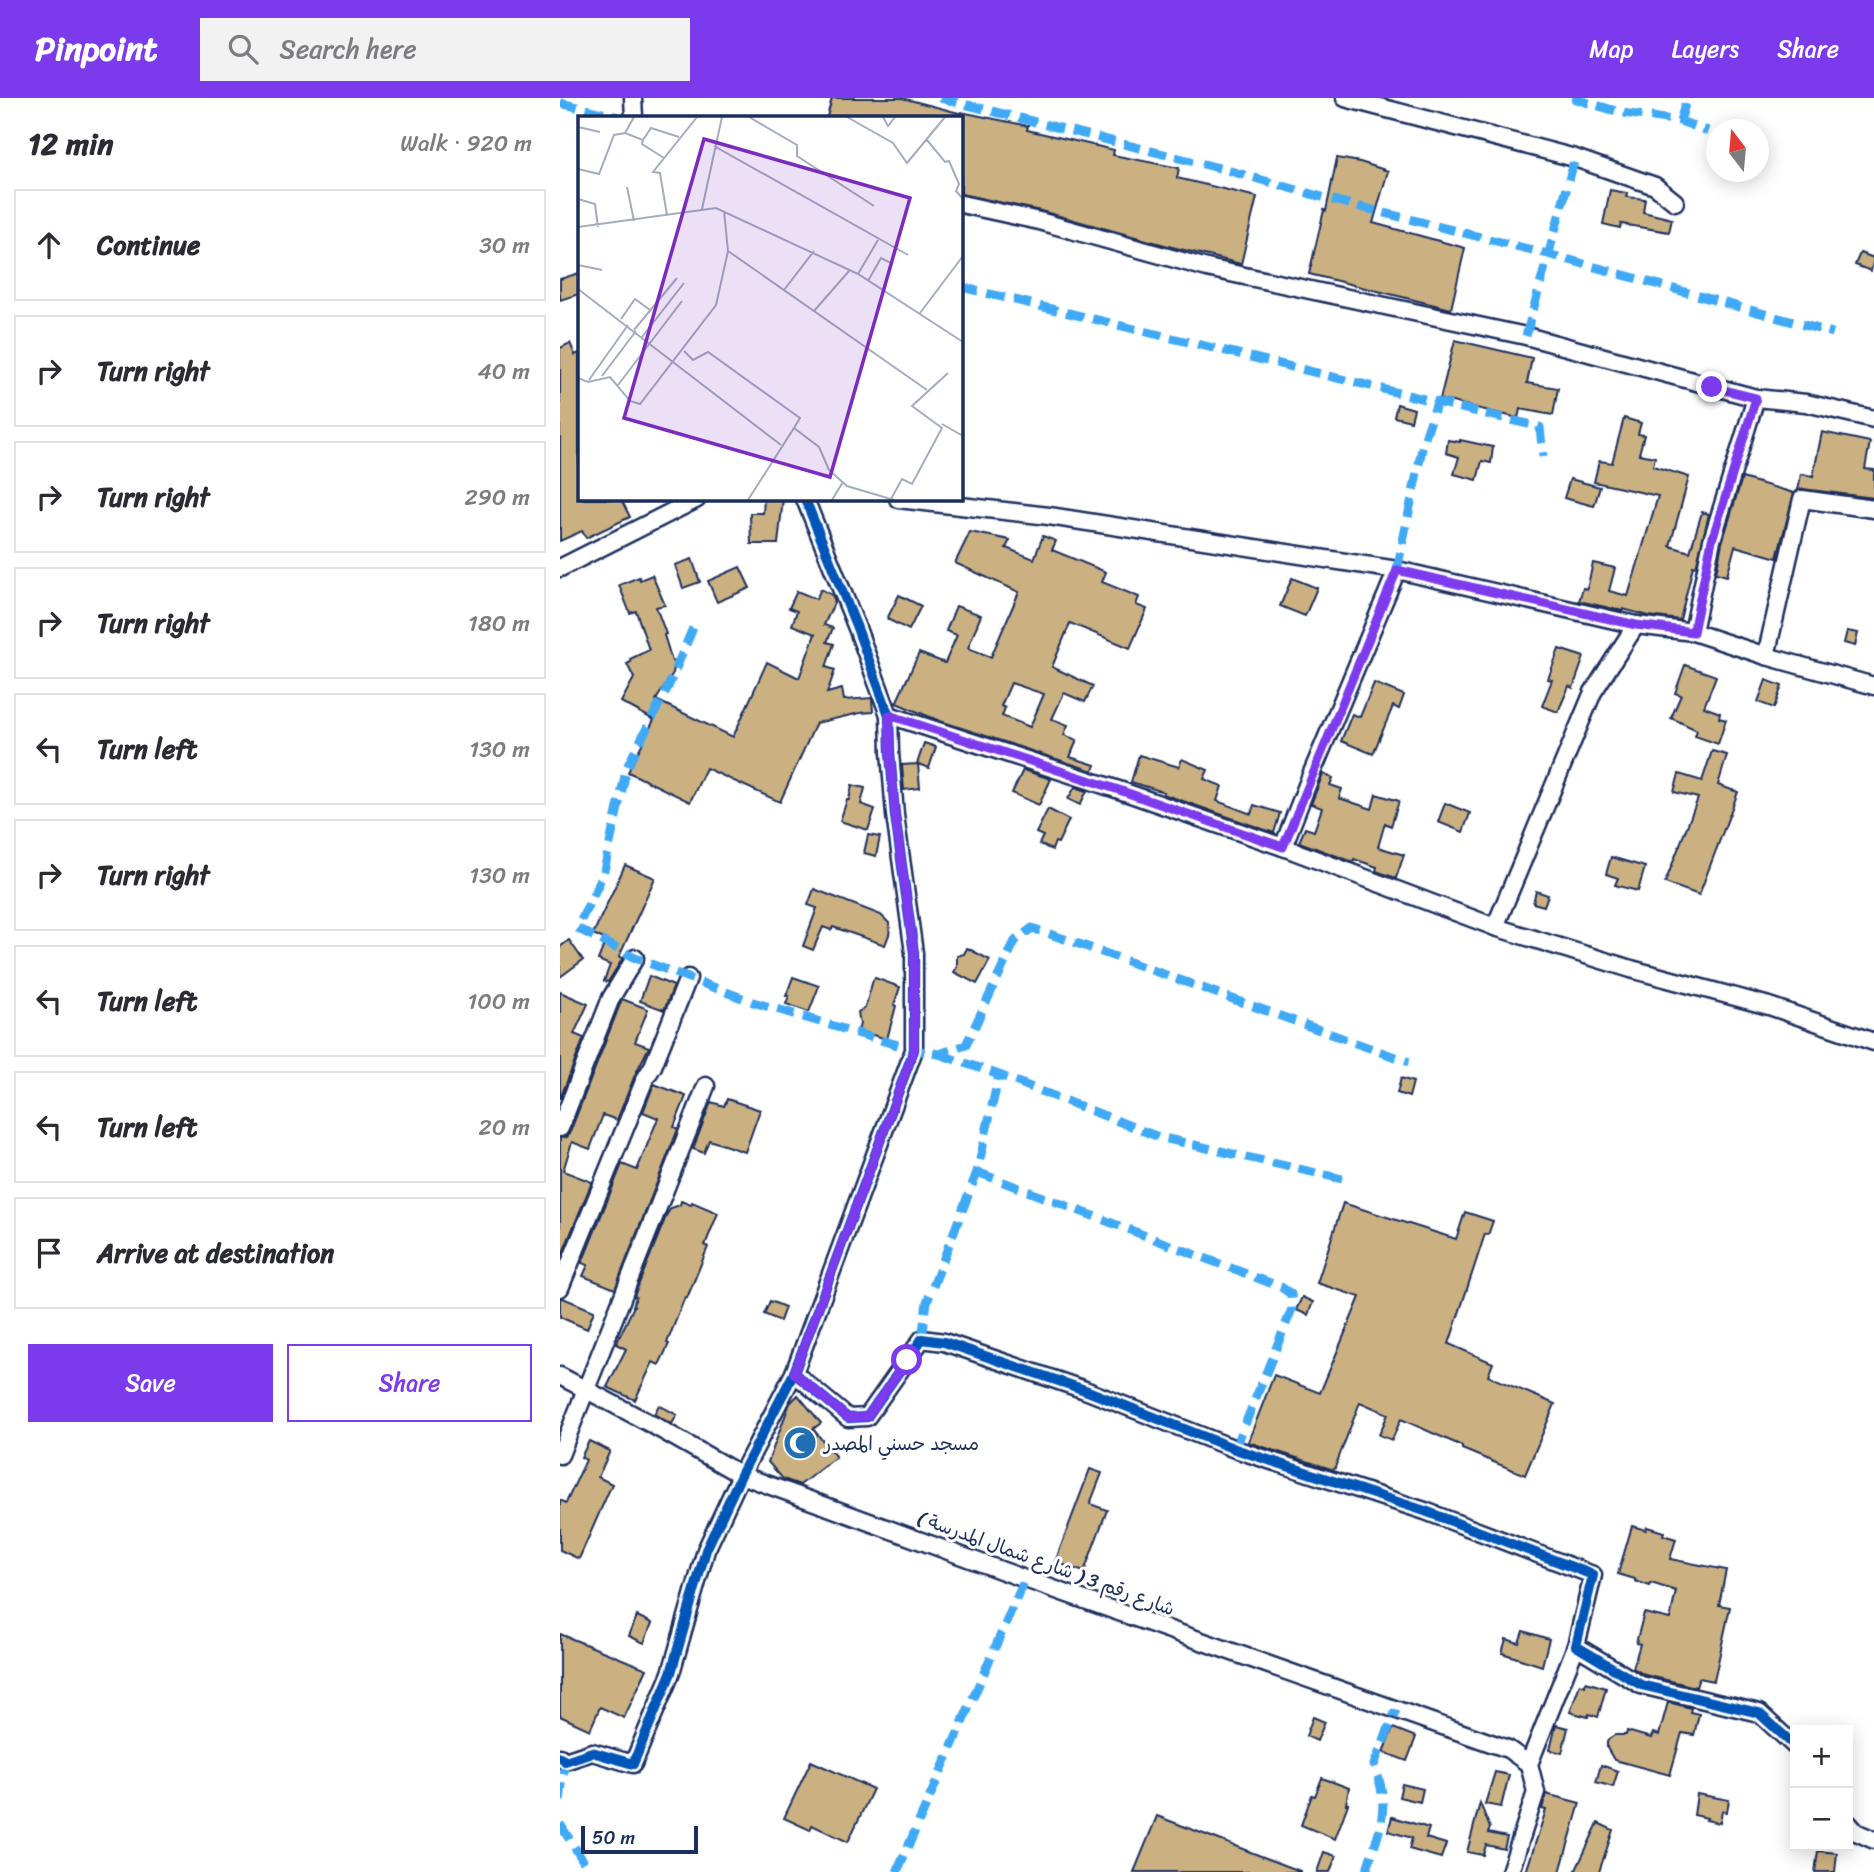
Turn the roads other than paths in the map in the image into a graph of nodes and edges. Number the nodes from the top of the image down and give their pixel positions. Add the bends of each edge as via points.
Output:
1 (633, 98) edge
2 (1345, 98) edge
3 (634, 116) edge
4 (1675, 202) dead end
5 (962, 204) edge
6 (1756, 398) junction
7 (1874, 419) edge
8 (693, 500) edge
9 (805, 500) edge
10 (907, 500) edge
11 (666, 507) edge
12 (1874, 509) edge
13 (560, 568) edge
14 (1397, 570) junction
15 (1636, 625) junction
16 (1693, 632) junction
17 (1766, 656) junction
18 (1874, 686) edge
19 (889, 715) junction
20 (1283, 847) junction
21 (1495, 927) junction
22 (635, 958) dead end
23 (688, 978) dead end
24 (1874, 1042) edge
25 (706, 1086) dead end
26 (560, 1128) edge
27 (560, 1288) edge
28 (794, 1373) junction
29 (560, 1376) edge
30 (586, 1388) junction
31 (560, 1454) edge
32 (741, 1475) junction
33 (1576, 1646) junction
34 (1790, 1741) edge
35 (560, 1757) edge
36 (1529, 1765) junction
37 (1853, 1829) edge
38 (1874, 1840) edge
39 (1510, 1872) edge

1 - 3 street
2 - 4 street via 1575,158 1656,186
5 - 6 street via 1207,268 1526,336
6 - 7 street via 1806,403
6 - 16 street via 1712,540
8 - 11 street
9 - 19 street
10 - 14 street via 1049,516
11 - 13 street
12 - 17 street via 1802,499
14 - 15 street
14 - 20 street
15 - 16 street
15 - 21 street via 1593,692
16 - 17 street
17 - 18 street
19 - 20 street
19 - 28 street via 895,815 914,953 914,1050
20 - 21 street
21 - 24 street via 1769,1006
22 - 26 street via 611,998
23 - 27 street
25 - 30 street
28 - 32 street
28 - 33 street via 848,1418 867,1417 922,1339 944,1342 1085,1390 1235,1449 1425,1511 1593,1575
29 - 30 street, شارع رقم 3 ( شارع شمال المدرسة )
30 - 31 street
30 - 32 street, شارع رقم 3 ( شارع شمال المدرسة )
32 - 35 street via 706,1550 671,1673 633,1764 592,1752 565,1761
32 - 36 street, شارع رقم 3 ( شارع شمال المدرسة ) via 1508,1749
33 - 34 street via 1641,1685 1759,1713
33 - 36 street
36 - 39 street via 1536,1792
37 - 38 street

